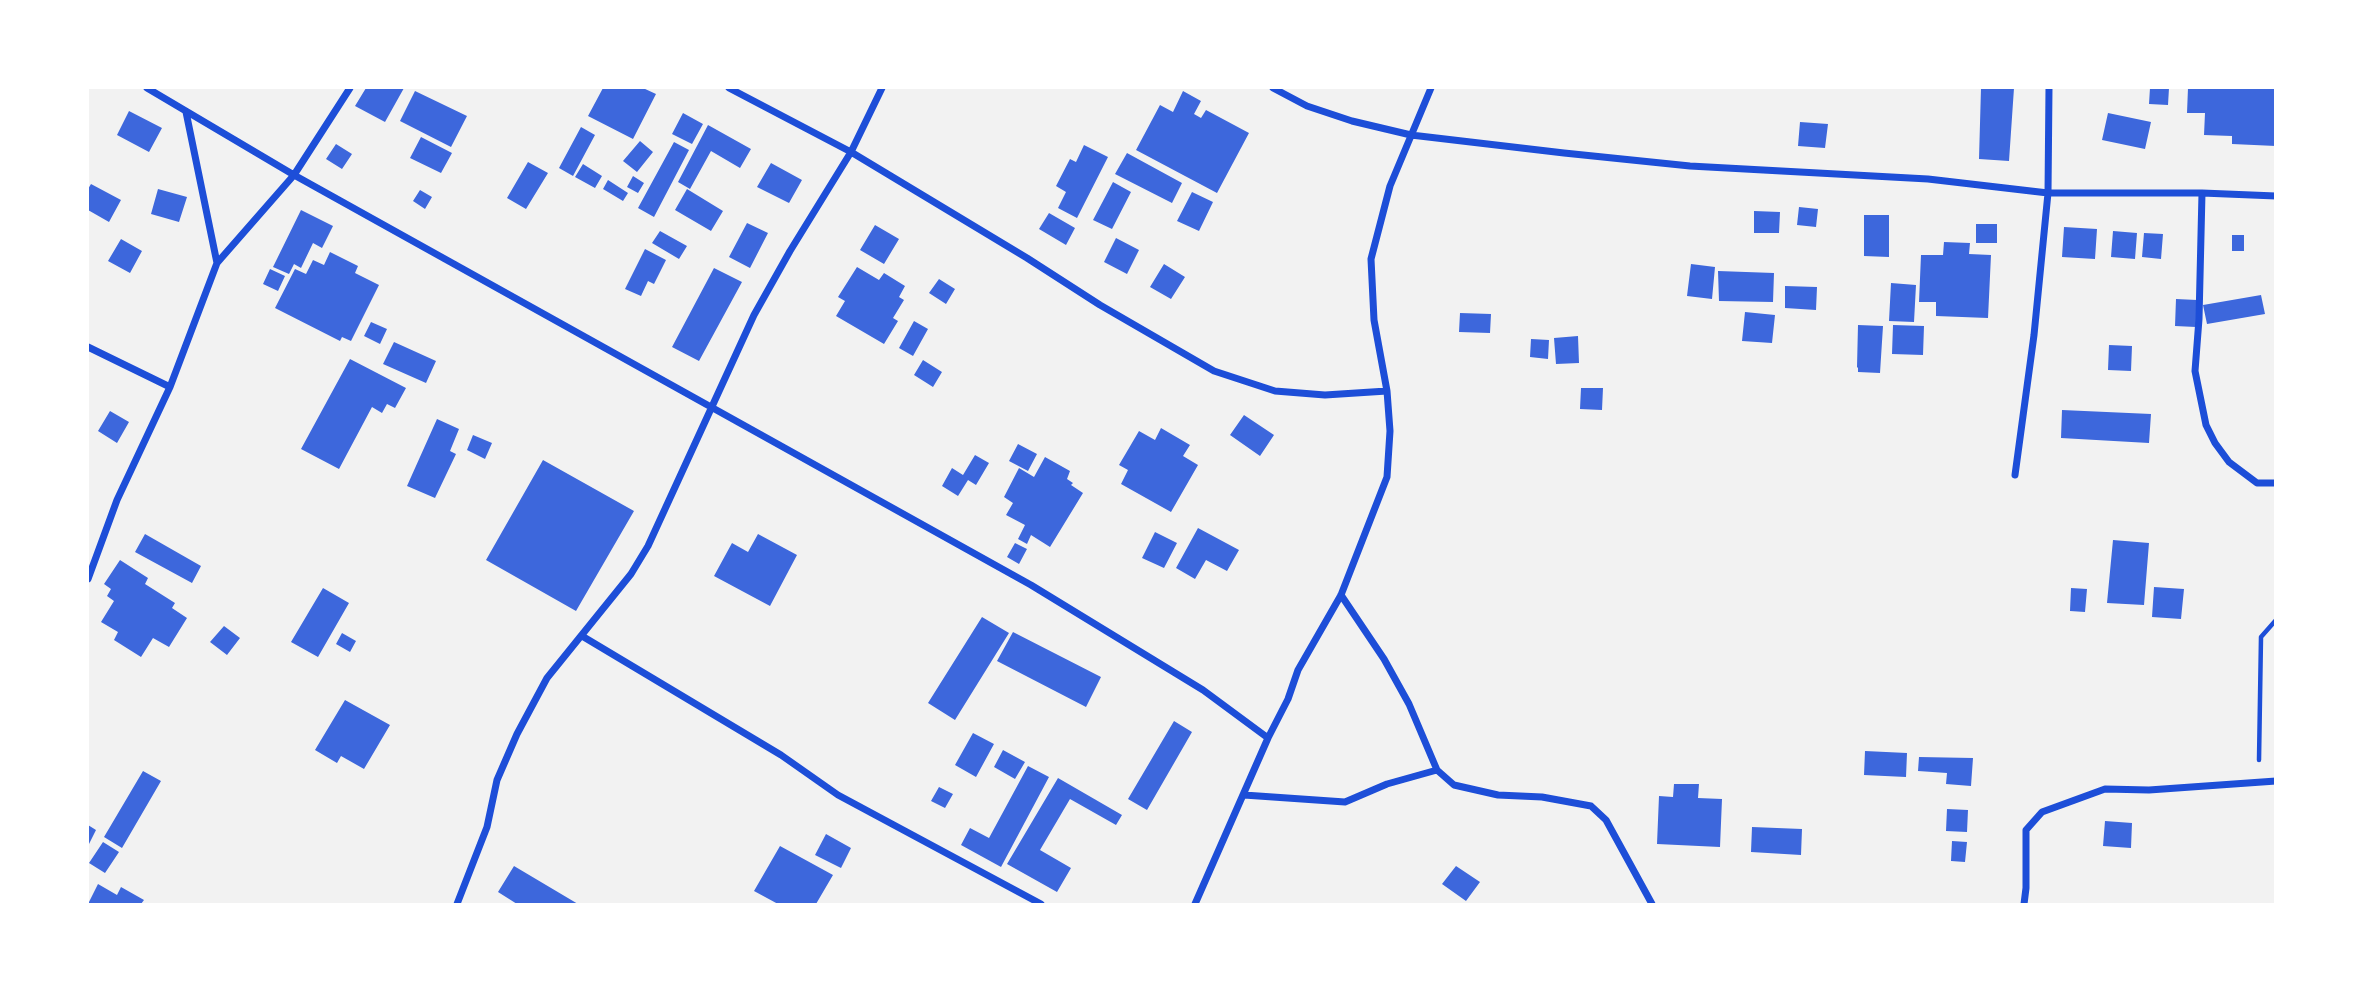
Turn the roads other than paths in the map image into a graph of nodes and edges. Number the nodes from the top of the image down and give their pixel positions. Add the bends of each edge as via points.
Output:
1 (147, 88) edge
2 (350, 88) edge
3 (729, 88) edge
4 (882, 88) edge
5 (1273, 88) edge
6 (1431, 88) edge
7 (2049, 88) edge
8 (186, 112) junction
9 (1411, 135) junction
10 (851, 152) junction
11 (294, 175) junction
12 (2048, 193) junction
13 (2202, 193) junction
14 (2276, 196) edge
15 (217, 263) junction
16 (88, 347) edge
17 (170, 387) junction
18 (1387, 391) junction
19 (711, 407) junction
20 (2014, 475) dead end
21 (2276, 483) edge
22 (88, 579) edge
23 (1341, 595) junction
24 (582, 636) junction
25 (1268, 738) junction
26 (1437, 770) junction
27 (2276, 781) edge
28 (1244, 795) junction
29 (458, 903) edge
30 (470, 905) edge
31 (1041, 905) edge
32 (1195, 905) edge
33 (1652, 905) edge
34 (2024, 905) edge

1 - 8 street
2 - 11 street
3 - 10 street
4 - 10 street
5 - 9 street via 1307,106
6 - 9 street
7 - 12 street
8 - 11 street
8 - 15 street
9 - 12 street via 1690,166 1928,179
9 - 18 street via 1390,186 1371,260 1374,320
10 - 18 street via 1214,371 1275,391 1325,395
10 - 19 street via 760,304
11 - 15 street
11 - 19 street
12 - 13 street
12 - 20 street
13 - 14 street
13 - 21 street via 2195,371 2206,425 2229,462 2257,483
15 - 17 street
16 - 17 street
17 - 22 street via 117,500
18 - 23 street via 1387,477
19 - 24 street via 648,546
19 - 25 street via 1043,592 1203,690
23 - 25 street via 1298,670
23 - 26 street via 1409,704
24 - 29 street via 547,678 517,734 497,780 488,827
24 - 31 street via 781,755 838,795
25 - 28 street
26 - 28 street via 1345,802
26 - 33 street via 1454,785 1591,806 1606,820
27 - 34 street via 2105,789 2042,812 2026,830
28 - 32 street
29 - 30 street

